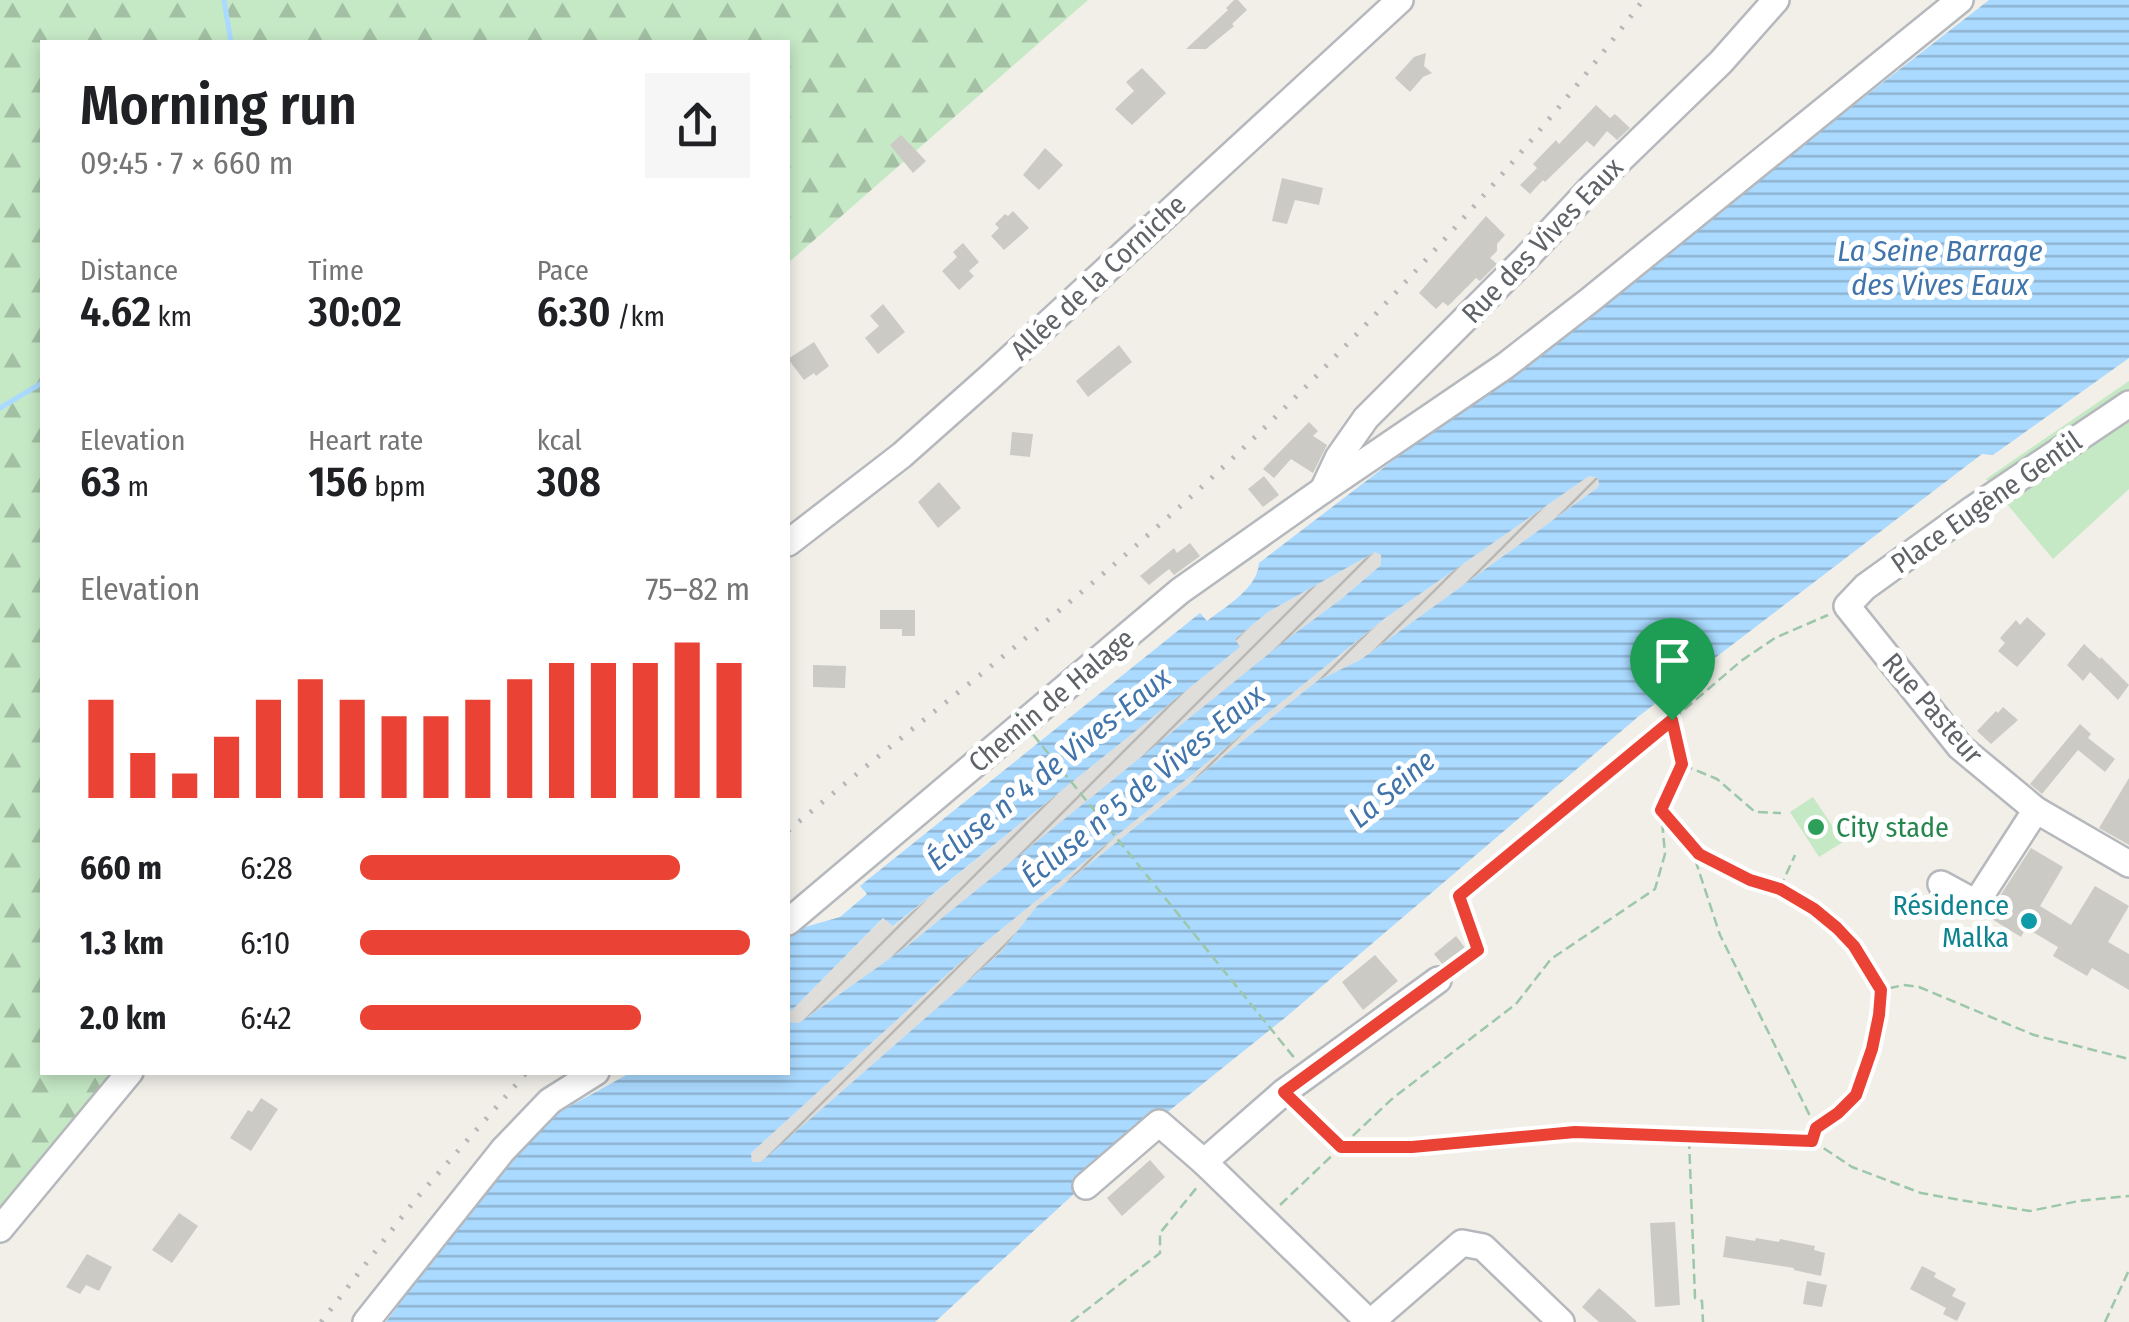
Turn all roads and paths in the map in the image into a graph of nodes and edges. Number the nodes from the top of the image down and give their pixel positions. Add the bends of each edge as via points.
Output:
1 (1400, 0) edge
2 (1776, 0) edge
3 (1960, 0) edge
4 (2129, 404) edge
5 (1323, 490) junction
6 (790, 542) edge
7 (1847, 606) junction
8 (1014, 711) dead end
9 (1672, 720) junction
10 (1682, 764) junction
11 (1661, 810) junction
12 (2036, 810) junction
13 (1781, 812) dead end
14 (1690, 844) junction
15 (1795, 854) dead end
16 (2129, 864) edge
17 (1942, 884) dead end
18 (1780, 889) junction
19 (790, 920) edge
20 (1438, 980) joint
21 (1881, 990) junction
22 (2129, 1059) edge
23 (1296, 1060) dead end
24 (128, 1075) edge
25 (591, 1075) edge
26 (1284, 1092) junction
27 (1816, 1128) junction
28 (1688, 1138) junction
29 (1812, 1141) junction
30 (1341, 1147) junction
31 (1208, 1166) junction
32 (1086, 1186) dead end
33 (2129, 1196) edge
34 (1264, 1220) junction
35 (0, 1229) edge
36 (2129, 1270) edge
37 (2106, 1320) edge
38 (366, 1322) edge
39 (1071, 1322) edge
40 (1370, 1322) edge
41 (1560, 1322) edge
42 (1703, 1322) edge

1 - 6 street, Allée de la Corniche via 976,390
2 - 5 street, Rue des Vives Eaux via 1366,418
3 - 5 street, Chemin de Halage via 1533,344
4 - 7 street, Place Eugène Gentil via 1865,586
5 - 19 street, Chemin de Halage via 1180,591
7 - 9 path via 1775,638
7 - 12 street, Rue Pasteur via 1960,746
8 - 23 path, bridge
9 - 10 path
9 - 20 path via 1459,896 1478,950
10 - 11 path
10 - 13 path via 1716,780 1755,812
11 - 14 path
11 - 30 path via 1664,854 1655,888 1551,959 1516,1004
12 - 16 street, Rue Pasteur
12 - 17 street via 1976,903
14 - 18 path via 1750,880
14 - 27 path via 1720,935
15 - 18 path
18 - 21 path via 1837,928
20 - 26 street
21 - 22 path via 1919,986 2034,1035
21 - 27 path via 1856,1095
24 - 35 street
25 - 38 street via 550,1101 504,1150
26 - 30 path
26 - 31 street
27 - 29 path
28 - 29 path
28 - 30 path via 1575,1132
28 - 42 path via 1695,1298 1702,1302
29 - 33 path via 1852,1166 1920,1193 2030,1211
30 - 34 path
31 - 32 street via 1159,1124
31 - 34 street
31 - 39 path via 1160,1233 1160,1253
34 - 40 street
36 - 37 path
40 - 41 street via 1462,1243 1483,1248

